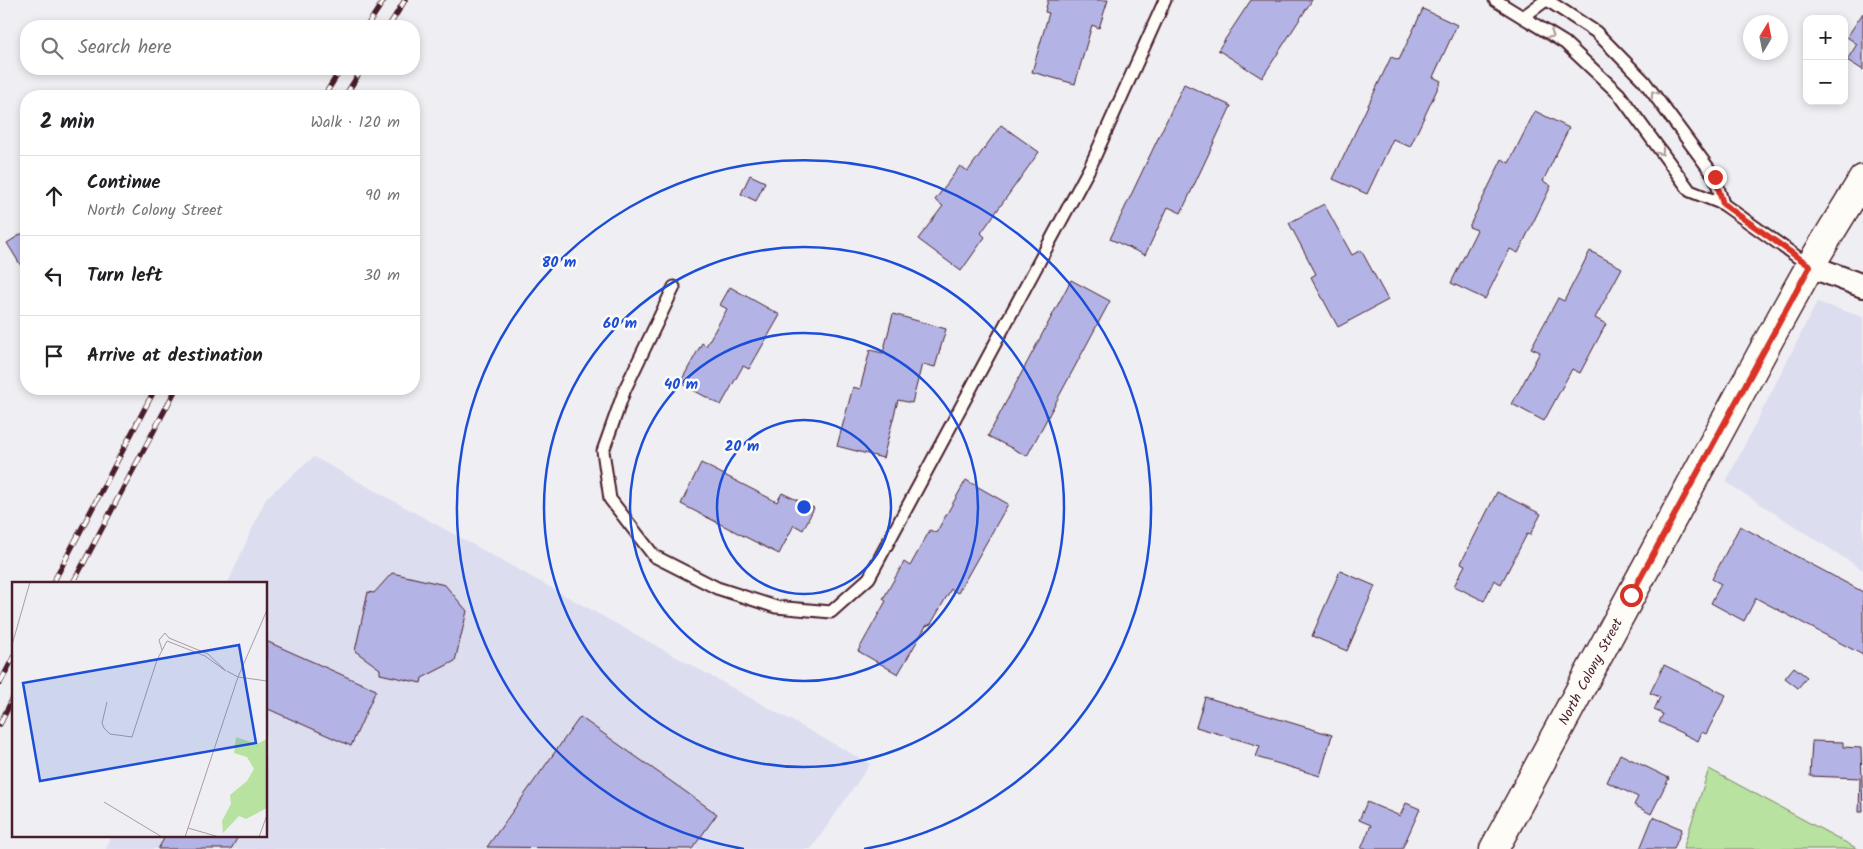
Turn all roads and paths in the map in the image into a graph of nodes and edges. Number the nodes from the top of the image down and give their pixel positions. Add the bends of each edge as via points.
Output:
1 (1165, 0) edge
2 (1495, 0) edge
3 (1547, 0) edge
4 (1523, 17) junction
5 (1863, 179) edge
6 (1723, 204) junction
7 (1810, 266) junction
8 (1863, 286) edge
9 (674, 287) dead end
10 (1494, 849) edge

1 - 9 lane via 1090,167 869,578 831,612 776,607 717,588 654,556 610,500 603,451 625,389
2 - 4 lane
3 - 4 lane
6 -> 3 lane via 1715,177 1644,81 1596,32
4 -> 6 lane via 1565,43 1619,94 1690,191
5 - 7 main road, North Colony Street
6 - 7 lane
7 - 8 street
7 - 10 main road, North Colony Street

